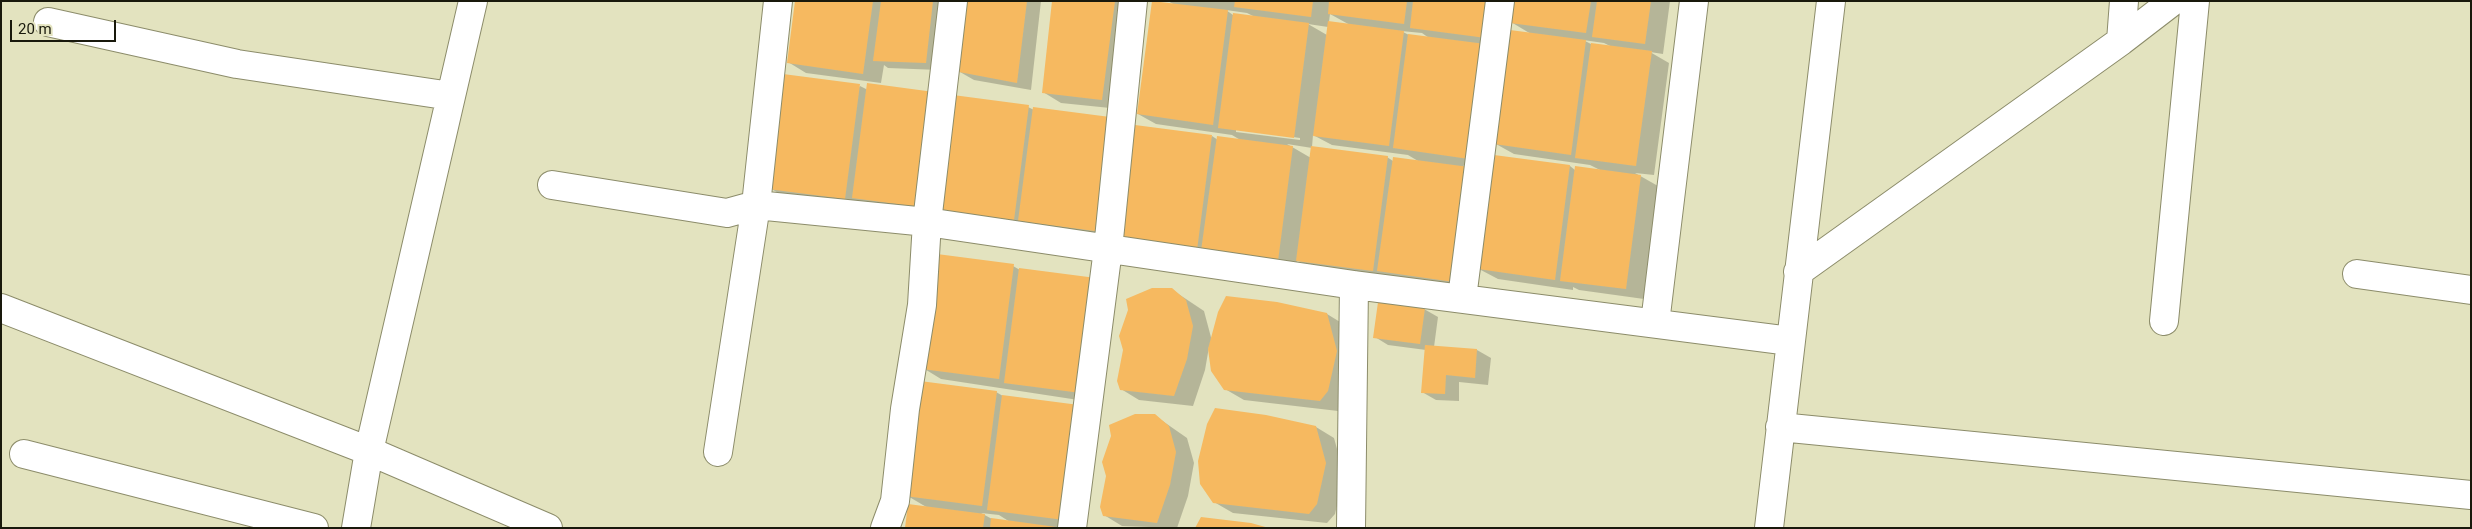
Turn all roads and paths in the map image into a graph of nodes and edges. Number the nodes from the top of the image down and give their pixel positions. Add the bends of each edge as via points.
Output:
1 (473, 1) edge
2 (778, 1) edge
3 (953, 1) edge
4 (1133, 1) edge
5 (1500, 1) edge
6 (1694, 1) edge
7 (1831, 1) edge
8 (2124, 1) edge
9 (2173, 1) edge
10 (2195, 1) edge
11 (48, 22) dead end
12 (2120, 41) junction
13 (451, 96) junction
14 (552, 185) dead end
15 (756, 205) junction
16 (927, 222) junction
17 (1108, 249) junction
18 (1798, 272) junction
19 (2357, 274) dead end
20 (1354, 285) junction
21 (2471, 290) edge
22 (1462, 298) junction
23 (1, 308) edge
24 (2164, 321) dead end
25 (1655, 323) junction
26 (1790, 342) junction
27 (1780, 427) junction
28 (369, 451) junction
29 (718, 452) dead end
30 (24, 454) dead end
31 (2471, 495) edge
32 (314, 528) edge
33 (356, 528) edge
34 (548, 528) edge
35 (885, 528) edge
36 (1072, 528) edge
37 (1351, 528) edge
38 (1769, 528) edge

1 - 13 street
2 - 15 street
3 - 16 street
4 - 17 street
5 - 22 street
6 - 25 street
7 - 18 street
8 - 12 street
9 - 12 street
10 - 24 street
11 - 13 street via 237,64
12 - 18 street
13 - 28 street
14 - 15 street via 727,213
15 - 16 street
15 - 29 street
16 - 17 street
16 - 35 street via 917,342 905,409 895,501
17 - 20 street
17 - 36 street
18 - 26 street
19 - 21 street
20 - 22 street
20 - 37 street
22 - 25 street
23 - 28 street
25 - 26 street
26 - 27 street
27 - 31 street
27 - 38 street
28 - 33 street
28 - 34 street
30 - 32 street

